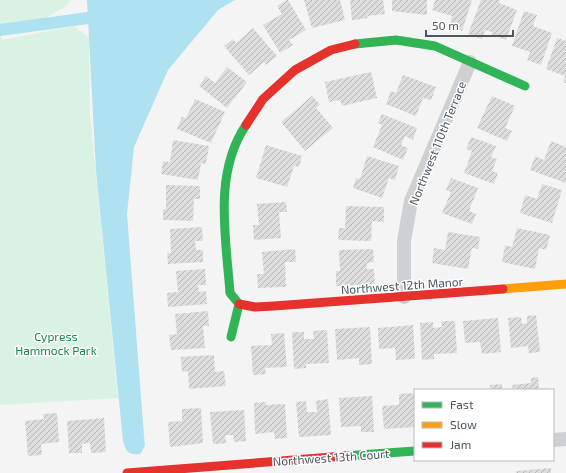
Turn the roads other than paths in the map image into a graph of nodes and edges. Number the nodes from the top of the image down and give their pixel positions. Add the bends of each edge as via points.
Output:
1 (470, 62) junction
2 (525, 86) dead end
3 (566, 284) edge
4 (404, 297) junction
5 (239, 304) junction
6 (231, 337) dead end
7 (566, 439) edge
8 (554, 440) edge
9 (414, 451) edge
10 (127, 473) edge

1 - 2 street
1 - 4 street, Northwest 110th Terrace via 411,201 404,241
1 - 5 street via 435,46 396,40 362,43 331,50 295,70 263,99 238,137 228,170 224,204 230,293
3 - 4 street, Northwest 12th Manor
4 - 5 street, Northwest 12th Manor via 255,307
5 - 6 street
7 - 8 street
9 - 10 street, Northwest 13th Court

